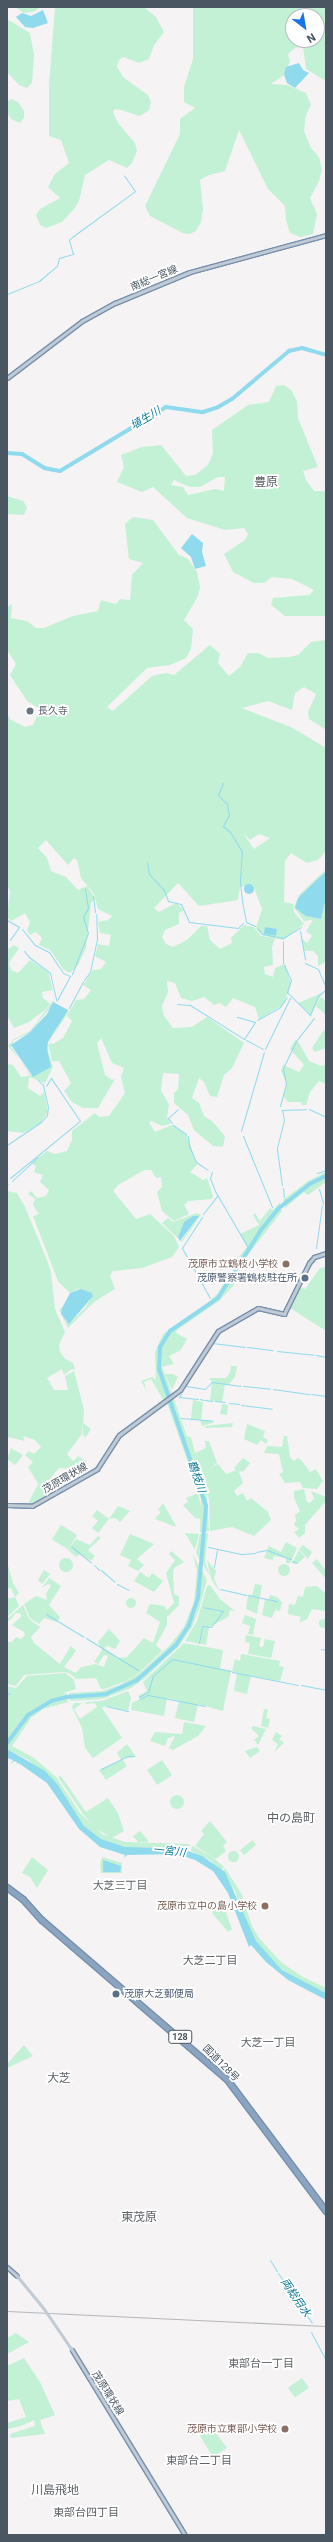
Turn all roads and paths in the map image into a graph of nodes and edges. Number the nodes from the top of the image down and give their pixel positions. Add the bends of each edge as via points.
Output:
1 (326, 235) edge
2 (7, 378) edge
3 (326, 1253) edge
4 (7, 1506) edge
5 (7, 1886) edge
6 (326, 2211) edge
7 (7, 2267) edge
8 (185, 2535) edge

1 - 2 main road, 南総一宮線 via 190,272 116,303 82,322
3 - 4 main road, 茂原環状線 via 314,1257 308,1263 284,1314 258,1308 218,1331 174,1397 137,1420 120,1435 97,1468 32,1506
5 - 6 highway, 国道128号 / 128 via 42,1920 227,2079
7 - 8 main road, 茂原環状線, bridge via 44,2309 72,2350

